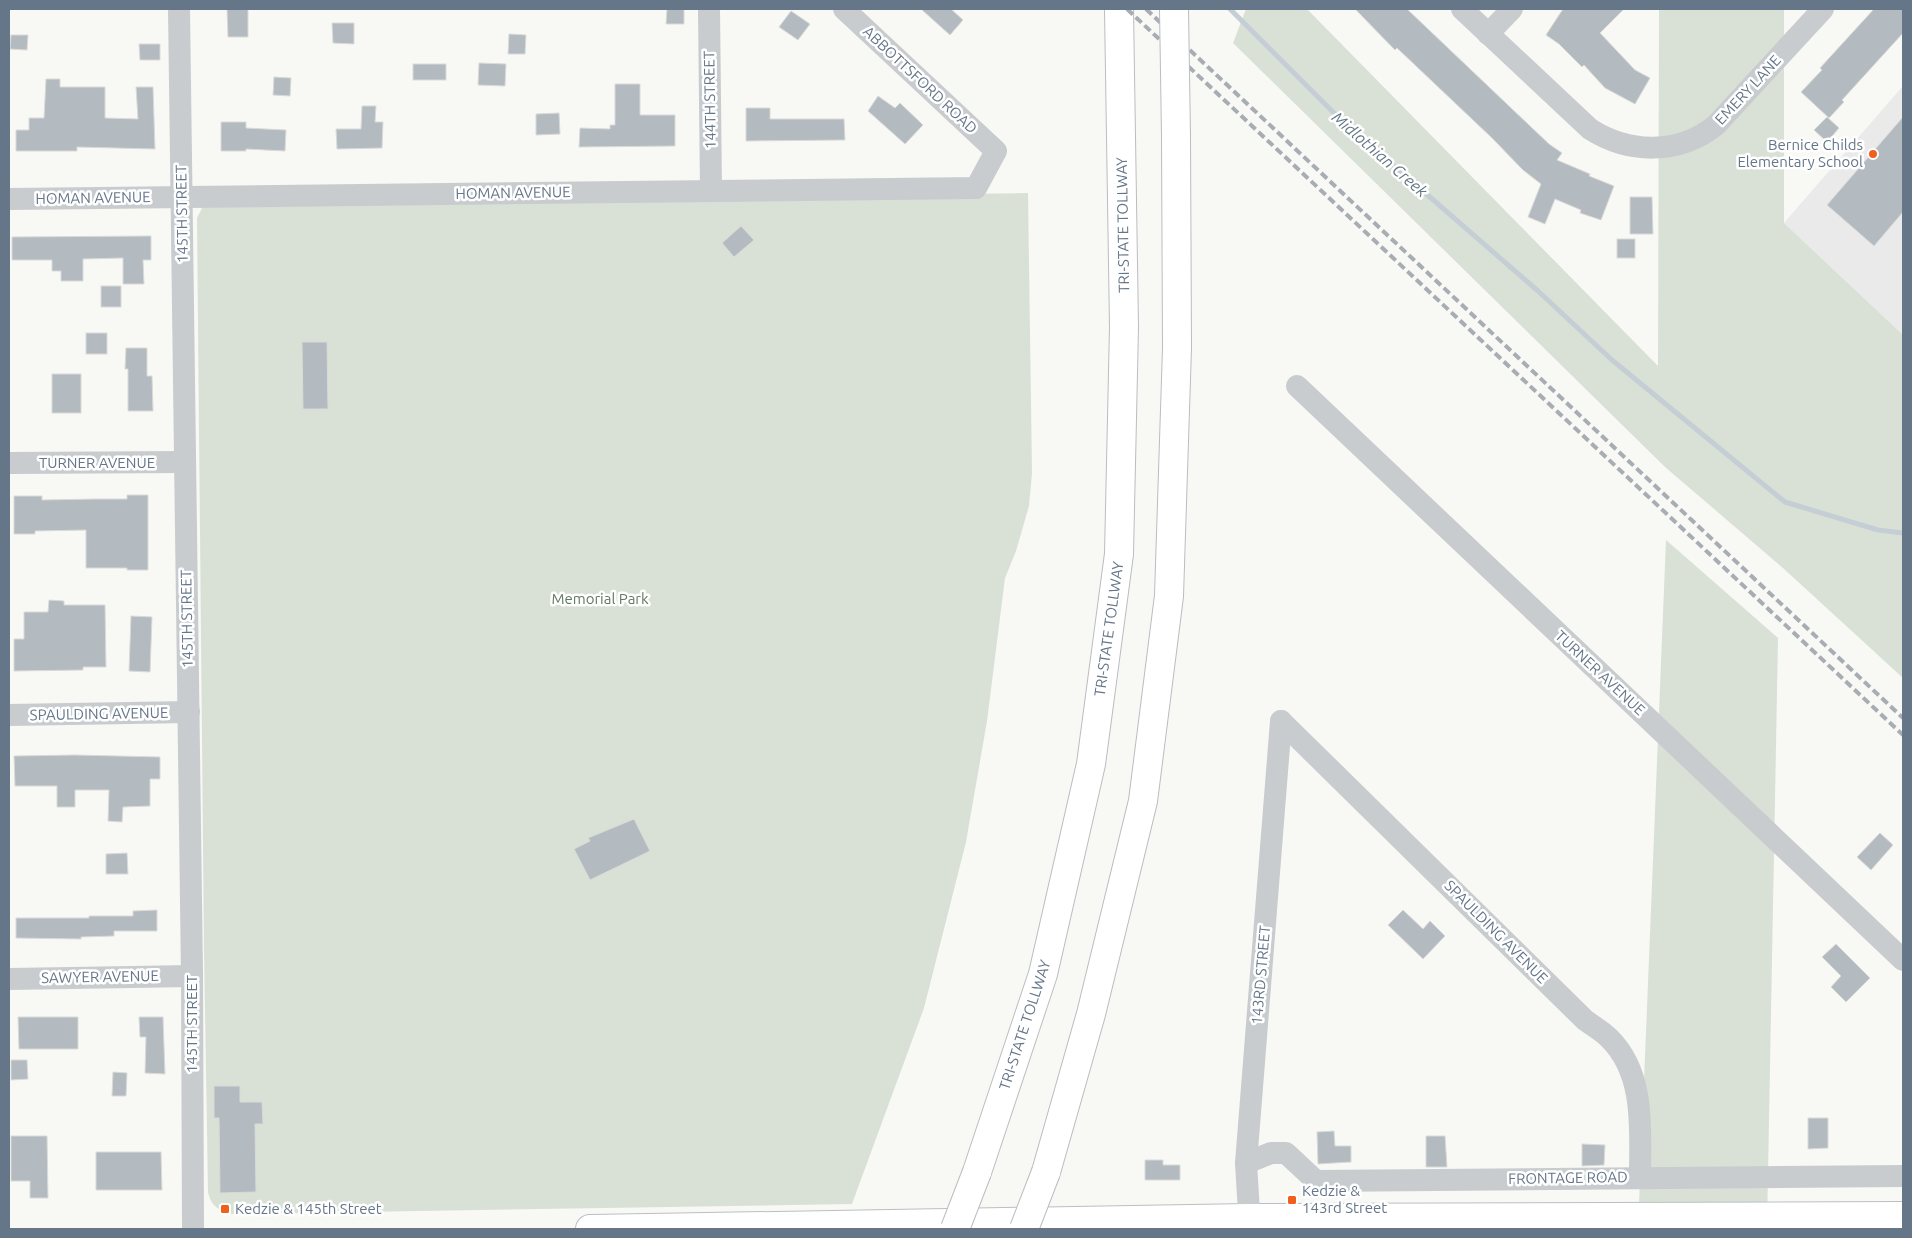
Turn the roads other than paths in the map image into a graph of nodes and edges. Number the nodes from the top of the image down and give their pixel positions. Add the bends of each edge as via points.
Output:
1 (179, 9) edge
2 (709, 9) edge
3 (844, 9) edge
4 (1119, 9) edge
5 (1174, 9) edge
6 (1462, 9) edge
7 (1512, 9) edge
8 (1823, 9) edge
9 (1488, 34) junction
10 (996, 151) joint
11 (711, 190) junction
12 (182, 197) junction
13 (9, 199) edge
14 (1297, 386) dead end
15 (184, 462) junction
16 (9, 463) edge
17 (189, 712) junction
18 (9, 715) edge
19 (1281, 721) joint
20 (1903, 960) edge
21 (192, 976) junction
22 (9, 979) edge
23 (1246, 1164) junction
24 (1903, 1176) edge
25 (1640, 1177) junction
26 (1903, 1216) edge
27 (1249, 1224) edge
28 (193, 1229) edge
29 (590, 1229) edge
30 (668, 1229) edge
31 (955, 1229) edge
32 (1024, 1229) edge

1 - 12 street, 145TH STREET
2 - 11 street, 144TH STREET
3 - 10 street, ABBOTTSFORD ROAD
4 - 31 main road, TRI-STATE TOLLWAY, bridge via 1124,327 1119,554 1091,764 1043,974 978,1172
5 - 32 main road, bridge via 1177,348 1169,596 1143,801 1091,1014 1046,1172
6 - 9 street, EMERY LANE
7 - 9 street
8 - 9 street, EMERY LANE via 1716,125 1692,140 1670,146 1639,147 1606,139 1590,129
10 - 11 street, HOMAN AVENUE via 976,188
11 - 12 street, HOMAN AVENUE
12 - 13 street, HOMAN AVENUE
12 - 15 street, 145TH STREET
14 - 20 street, TURNER AVENUE
15 - 16 street, TURNER AVENUE
15 - 17 street, 145TH STREET
17 - 18 street, SPAULDING AVENUE
17 - 21 street, 145TH STREET
19 - 23 street, 143RD STREET
19 - 25 street, SPAULDING AVENUE via 1585,1020 1610,1039 1636,1085
21 - 22 street, SAWYER AVENUE
21 - 28 street, 145TH STREET
23 - 25 street, FRONTAGE ROAD via 1271,1153 1286,1153 1316,1181
23 - 27 street, 143RD STREET
24 - 25 street, FRONTAGE ROAD
26 - 27 main road
27 - 30 main road
29 - 30 main road

